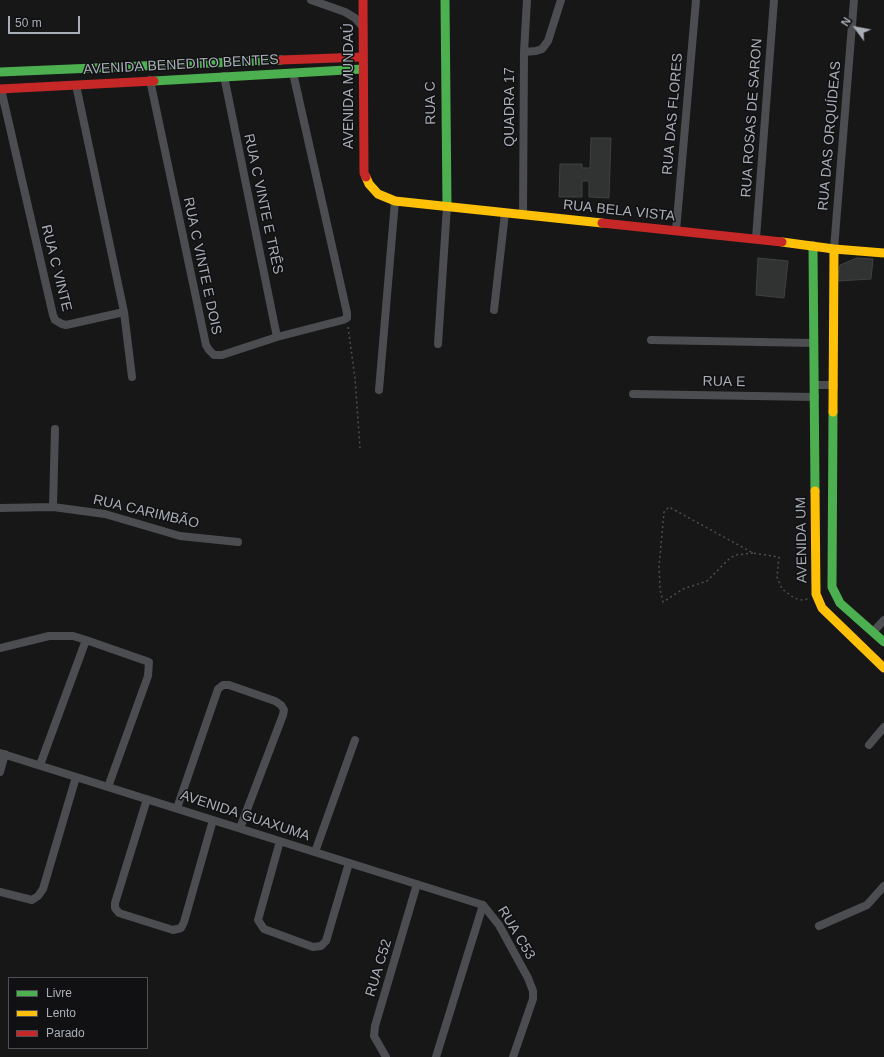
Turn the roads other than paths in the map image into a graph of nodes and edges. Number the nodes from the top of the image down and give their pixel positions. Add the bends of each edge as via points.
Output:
1 (311, 0) edge
2 (362, 0) edge
3 (445, 0) edge
4 (527, 0) edge
5 (562, 0) edge
6 (696, 0) edge
7 (774, 0) edge
8 (854, 0) edge
9 (363, 27) junction
10 (524, 52) junction
11 (363, 57) junction
12 (363, 69) junction
13 (27, 70) junction
14 (0, 72) edge
15 (293, 73) junction
16 (224, 76) junction
17 (150, 80) junction
18 (76, 85) junction
19 (30, 87) junction
20 (0, 89) edge
21 (364, 172) joint
22 (395, 201) junction
23 (447, 206) junction
24 (505, 213) junction
25 (523, 215) junction
26 (676, 231) junction
27 (756, 238) junction
28 (813, 246) junction
29 (834, 249) junction
30 (848, 250) junction
31 (884, 253) edge
32 (834, 269) junction
33 (494, 310) dead end
34 (124, 312) junction
35 (277, 337) junction
36 (651, 340) dead end
37 (814, 343) junction
38 (438, 344) dead end
39 (132, 377) dead end
40 (814, 385) junction
41 (834, 385) junction
42 (379, 390) dead end
43 (633, 394) dead end
44 (815, 397) junction
45 (55, 429) dead end
46 (53, 507) junction
47 (0, 508) edge
48 (238, 542) dead end
49 (884, 620) edge
50 (873, 632) junction
51 (86, 640) junction
52 (884, 642) edge
53 (0, 648) edge
54 (884, 668) edge
55 (884, 727) edge
56 (355, 740) dead end
57 (869, 745) dead end
58 (2, 754) edge
59 (40, 765) junction
60 (0, 772) edge
61 (76, 777) junction
62 (108, 787) junction
63 (147, 799) junction
64 (177, 808) junction
65 (213, 820) junction
66 (240, 828) junction
67 (280, 841) junction
68 (315, 852) junction
69 (349, 863) junction
70 (417, 884) junction
71 (884, 886) edge
72 (0, 892) edge
73 (483, 905) junction
74 (819, 926) dead end
75 (386, 1057) edge
76 (436, 1057) edge
77 (513, 1057) edge

1 - 9 street via 345,12
2 - 9 street, AVENIDA MUNDAÚ
3 - 23 street, RUA C
4 - 10 street, QUADRA 17
5 - 10 street via 548,41 542,49
6 - 26 street, RUA DAS FLORES
7 - 27 street, RUA ROSAS DE SARON
8 - 29 street, RUA DAS ORQUÍDEAS
9 - 11 street, AVENIDA MUNDAÚ
10 - 25 street, QUADRA 17
11 - 12 street, AVENIDA MUNDAÚ
11 - 13 street, AVENIDA BENEDITO BENTES
12 - 15 street, AVENIDA BENEDITO BENTES
12 - 21 street, AVENIDA MUNDAÚ
13 - 14 street, AVENIDA BENEDITO BENTES
13 - 19 street
15 - 16 street, AVENIDA BENEDITO BENTES
15 - 35 street, RUA C VINTE E DOIS via 347,318
16 - 17 street, AVENIDA BENEDITO BENTES
16 - 35 street, RUA C VINTE E TRÊS
17 - 18 street, AVENIDA BENEDITO BENTES
17 - 35 street, RUA C VINTE E DOIS via 206,345 214,355 222,355
18 - 19 street, AVENIDA BENEDITO BENTES
18 - 34 street
19 - 20 street, AVENIDA BENEDITO BENTES
20 - 34 street, RUA C VINTE via 55,320 66,325
21 - 22 street, RUA BELA VISTA via 369,184 378,194
22 - 23 street, RUA BELA VISTA
22 - 42 street
23 - 24 street, RUA BELA VISTA
23 - 38 street
24 - 25 street, RUA BELA VISTA
24 - 33 street
25 - 26 street, RUA BELA VISTA
26 - 27 street, RUA BELA VISTA
27 - 28 street, RUA BELA VISTA
28 - 29 street, RUA BELA VISTA
28 - 37 street, AVENIDA UM
29 - 30 street, RUA BELA VISTA
29 - 32 street
30 - 31 street, RUA BELA VISTA
30 - 32 street
32 - 41 street
34 - 39 street
36 - 37 street
37 - 40 street, AVENIDA UM
40 - 41 street
40 - 44 street, AVENIDA UM
41 - 50 street via 832,587 840,602
43 - 44 street, RUA E
44 - 54 street, AVENIDA UM via 816,594 822,608
45 - 46 street
46 - 47 street, RUA CARIMBÃO
46 - 48 street, RUA CARIMBÃO via 105,514 180,536
49 - 50 street
50 - 52 street
51 - 53 street via 74,636 49,636
51 - 59 street
51 - 62 street via 150,662 148,676
55 - 57 street
56 - 68 street
58 - 59 street, AVENIDA GUAXUMA
58 - 60 street
59 - 61 street, AVENIDA GUAXUMA
61 - 62 street, AVENIDA GUAXUMA
61 - 72 street via 43,889 32,900
62 - 63 street, AVENIDA GUAXUMA
63 - 64 street, AVENIDA GUAXUMA
63 - 65 street via 115,903 119,914 173,930 181,928
64 - 65 street, AVENIDA GUAXUMA
64 - 66 street via 218,689 222,685 229,685 275,701 281,704 284,710
65 - 66 street, AVENIDA GUAXUMA
66 - 67 street, AVENIDA GUAXUMA
67 - 68 street, AVENIDA GUAXUMA
67 - 69 street via 258,920 264,929 313,947 321,946 326,941
68 - 69 street, AVENIDA GUAXUMA
69 - 70 street, AVENIDA GUAXUMA
70 - 73 street, AVENIDA GUAXUMA
70 - 75 street, RUA C52 via 375,1026 374,1036
71 - 74 street via 867,905
73 - 76 street, RUA C53
73 - 77 street, RUA C53 via 499,925 533,991 533,1000

